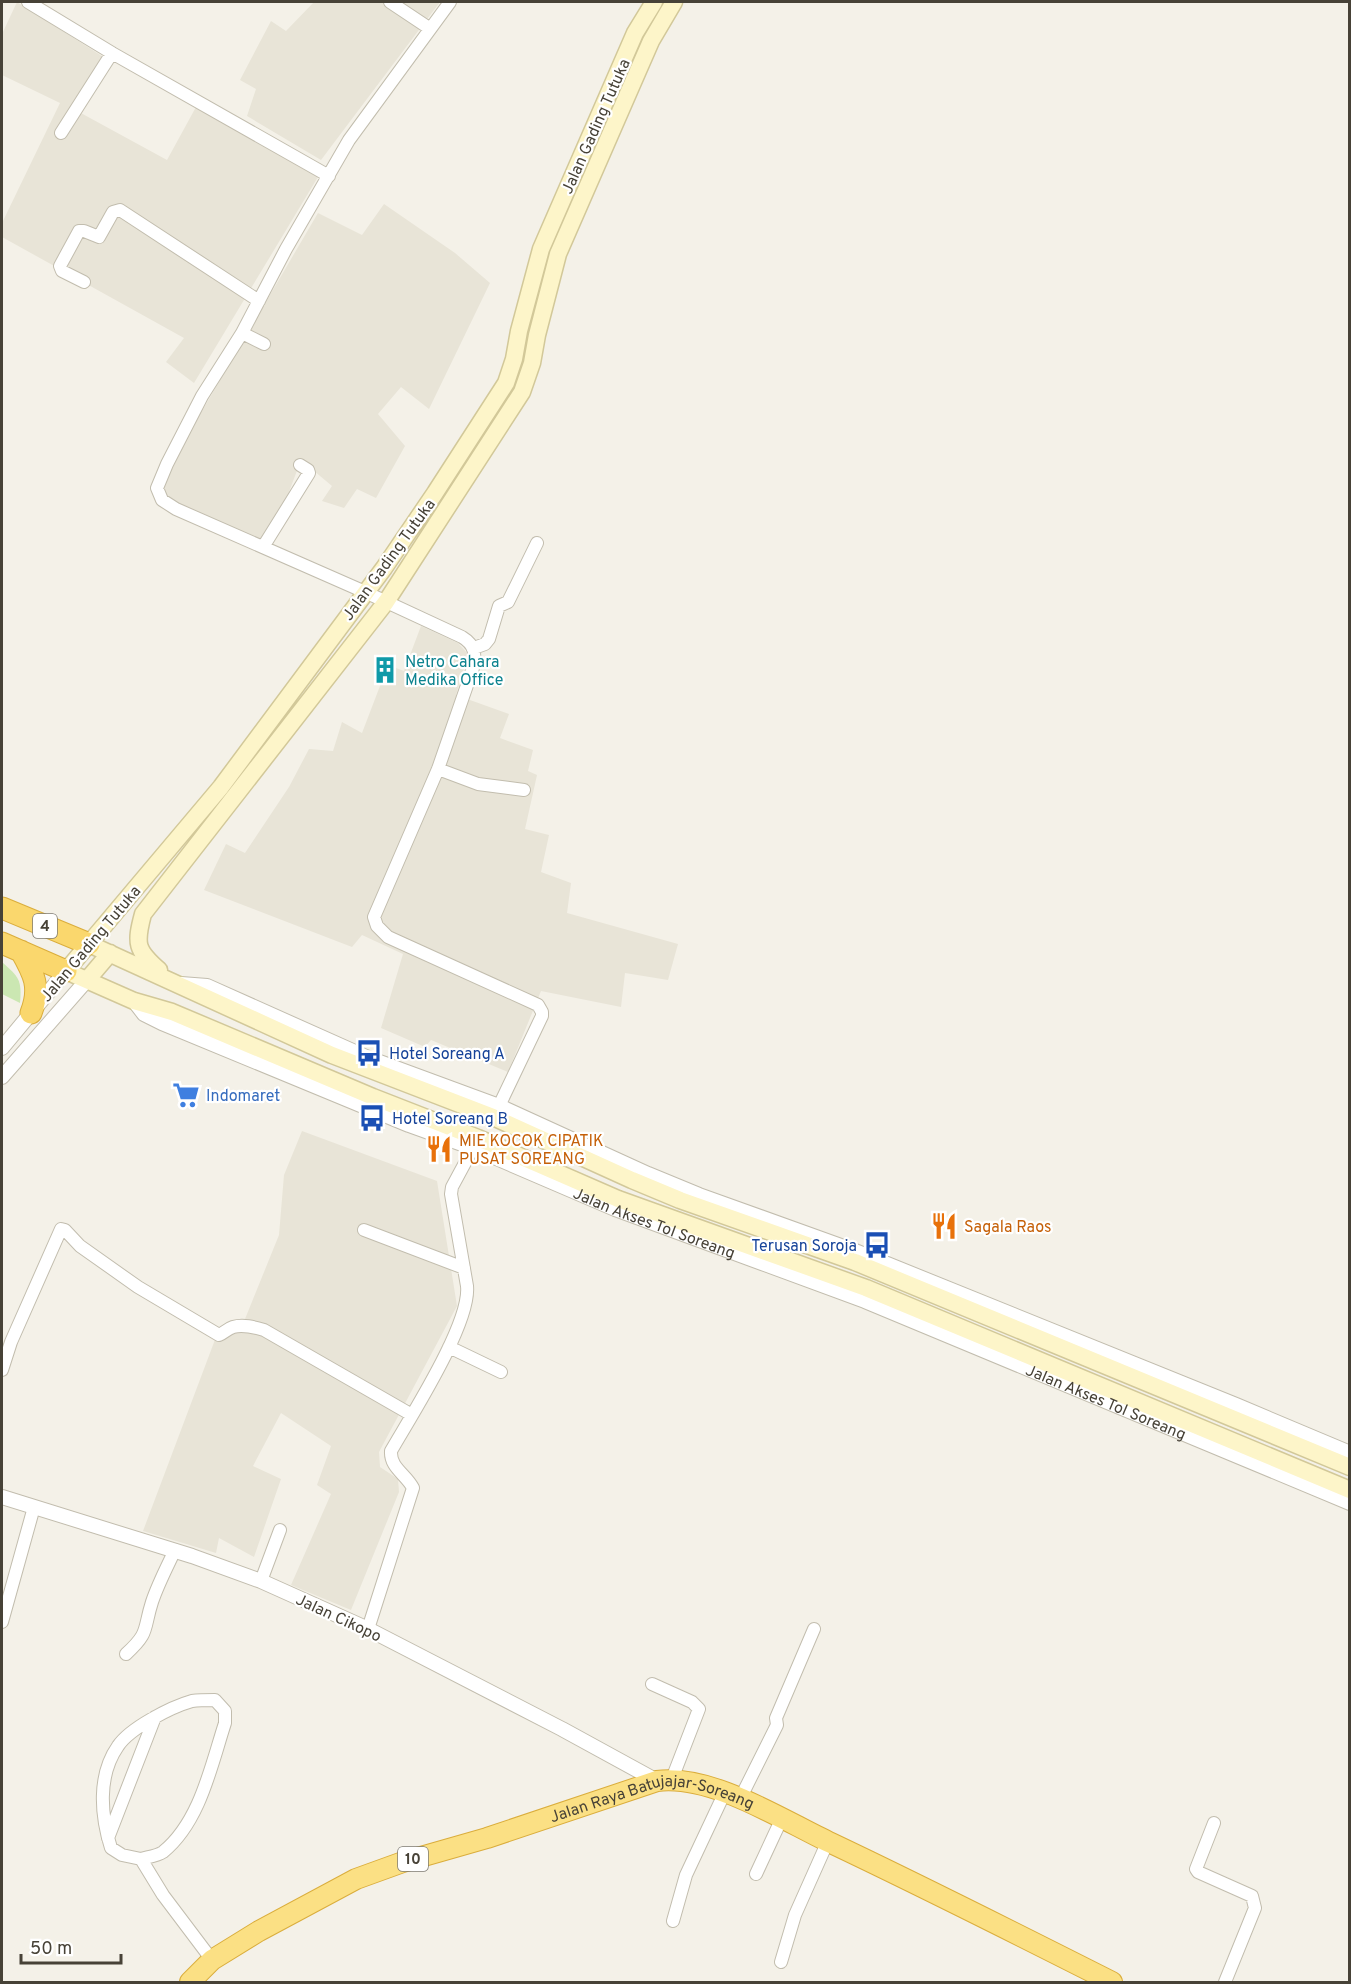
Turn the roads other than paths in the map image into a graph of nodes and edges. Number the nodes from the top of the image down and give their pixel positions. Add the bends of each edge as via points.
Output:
1 (28, 2) edge
2 (390, 2) edge
3 (450, 2) edge
4 (654, 2) edge
5 (674, 2) edge
6 (429, 28) junction
7 (112, 53) junction
8 (61, 133) dead end
9 (329, 176) junction
10 (84, 282) dead end
11 (259, 301) junction
12 (242, 333) junction
13 (264, 344) dead end
14 (300, 465) dead end
15 (537, 543) dead end
16 (263, 547) junction
17 (364, 592) junction
18 (386, 602) junction
19 (474, 648) junction
20 (438, 768) junction
21 (524, 790) dead end
22 (2, 908) edge
23 (2, 943) edge
24 (89, 944) junction
25 (21, 951) junction
26 (110, 953) junction
27 (66, 971) junction
28 (87, 980) junction
29 (176, 984) junction
30 (134, 1001) junction
31 (31, 1013) junction
32 (2, 1048) edge
33 (2, 1077) edge
34 (499, 1106) junction
35 (473, 1148) junction
36 (697, 1200) junction
37 (616, 1204) junction
38 (364, 1230) dead end
39 (464, 1268) junction
40 (1000, 1321) junction
41 (991, 1339) junction
42 (449, 1347) junction
43 (2, 1370) edge
44 (501, 1372) dead end
45 (412, 1415) junction
46 (1350, 1454) edge
47 (1350, 1467) edge
48 (1350, 1490) edge
49 (2, 1497) edge
50 (1350, 1503) edge
51 (34, 1507) junction
52 (280, 1530) dead end
53 (175, 1550) junction
54 (261, 1581) junction
55 (2, 1622) edge
56 (368, 1629) junction
57 (814, 1629) dead end
58 (126, 1654) dead end
59 (652, 1684) dead end
60 (155, 1717) junction
61 (664, 1780) junction
62 (732, 1796) junction
63 (782, 1818) junction
64 (1214, 1823) dead end
65 (108, 1838) junction
66 (828, 1841) junction
67 (141, 1859) junction
68 (756, 1874) dead end
69 (673, 1921) dead end
70 (212, 1960) junction
71 (781, 1962) dead end
72 (190, 1983) edge
73 (1112, 1983) edge
74 (1225, 1983) edge

1 - 7 street
2 - 6 street
3 - 6 street
4 - 17 main road, Jalan Gading Tutuka via 635,33 544,239 510,374 435,493
5 - 18 main road, Jalan Gading Tutuka via 651,41 561,246 528,380
6 - 9 street via 349,140
7 - 8 street
7 - 9 street
9 - 11 street
10 - 11 street via 60,267 79,231 99,237 113,212 120,210
11 - 12 street
12 - 13 street
12 - 16 street via 202,396 157,492 167,504
14 - 16 street via 308,474
15 - 19 street via 508,602 499,606 489,639
16 - 17 street
17 - 18 street
17 - 24 main road, Jalan Gading Tutuka via 221,786
18 - 19 street via 470,642
18 - 29 main road, Jalan Gading Tutuka via 143,915 137,940 143,956
19 - 20 street via 473,668
20 - 21 street via 478,784
20 - 34 street via 374,917 376,926 388,937 541,1008 542,1016
22 - 24 highway, 4
23 - 25 highway, 4
24 - 26 main road, Jalan Akses Tol Soreang
24 - 27 main road, Jalan Gading Tutuka
25 - 27 highway, 4
25 - 31 highway via 35,979 36,999
26 - 28 main road, Jalan Gading Tutuka
26 - 29 main road, Jalan Akses Tol Soreang
27 - 28 main road, Jalan Akses Tol Soreang
27 - 31 street, Jalan Gading Tutuka
28 - 30 main road, Jalan Akses Tol Soreang
28 - 33 street, Jalan Gading Tutuka
29 - 34 street, Jalan Akses Tol Soreang via 207,986 358,1053
29 - 36 main road, Jalan Akses Tol Soreang via 332,1055 493,1117 632,1180
30 - 35 street, Jalan Akses Tol Soreang via 144,1014 162,1023
30 - 37 main road, Jalan Akses Tol Soreang via 172,1012 478,1138
31 - 32 street, Jalan Gading Tutuka
34 - 36 street, Jalan Akses Tol Soreang
35 - 37 street, Jalan Akses Tol Soreang
35 - 39 street via 452,1187
36 - 40 main road, Jalan Akses Tol Soreang
36 - 46 street, Jalan Akses Tol Soreang via 855,1251
37 - 41 main road, Jalan Akses Tol Soreang via 866,1288
37 - 50 street, Jalan Akses Tol Soreang via 865,1301
38 - 39 street
39 - 42 street via 467,1302
40 - 41 main road
40 - 47 main road, Jalan Akses Tol Soreang
41 - 48 main road, Jalan Akses Tol Soreang
42 - 44 street
42 - 45 street
43 - 45 street via 61,1229 138,1287 219,1335 242,1326 264,1330
45 - 56 street via 390,1458 410,1482 412,1496
49 - 51 street, Jalan Cikopo
51 - 53 street, Jalan Cikopo
51 - 55 street
52 - 54 street
53 - 54 street, Jalan Cikopo
53 - 58 street via 152,1601 146,1630
54 - 56 street, Jalan Cikopo
56 - 61 street, Jalan Cikopo
57 - 62 street via 776,1718 777,1725
59 - 61 street via 699,1709
60 - 65 street
60 - 65 street via 118,1745 110,1764 103,1793
60 - 67 street via 193,1701 215,1700 225,1711 225,1723 199,1801 182,1832 161,1853
61 - 62 highway, Jalan Raya Batujajar-Soreang / 10 via 696,1783
61 - 70 highway, Jalan Raya Batujajar-Soreang / 10 via 356,1879
62 - 63 highway, Jalan Raya Batujajar-Soreang / 10
62 - 69 street via 686,1875
63 - 66 highway, Jalan Raya Batujajar-Soreang / 10
63 - 68 street
64 - 74 street via 1196,1869 1255,1901
65 - 67 street via 111,1848 122,1855
66 - 71 street via 795,1915
66 - 73 highway, Jalan Raya Batujajar-Soreang / 10
67 - 70 street
70 - 72 highway, Jalan Raya Batujajar-Soreang / 10

